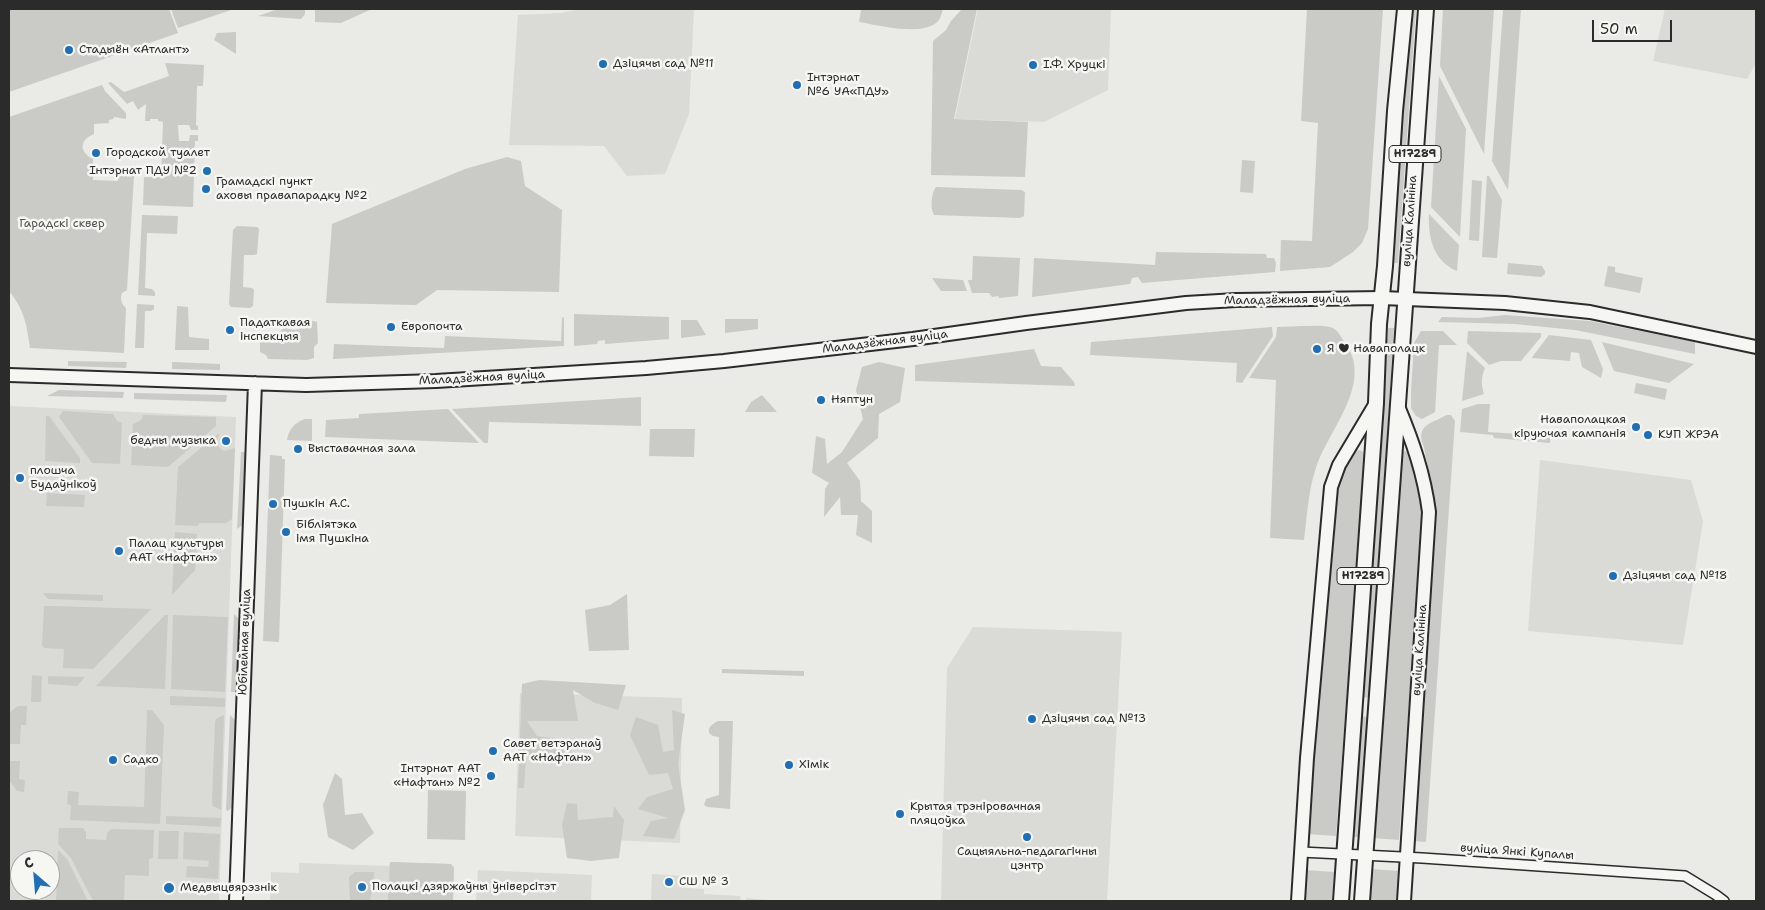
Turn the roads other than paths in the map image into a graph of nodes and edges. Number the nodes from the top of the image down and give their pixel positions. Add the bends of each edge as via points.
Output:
1 (1405, 9) edge
2 (1426, 9) edge
3 (1382, 298) junction
4 (1404, 298) junction
5 (1756, 347) edge
6 (9, 375) edge
7 (255, 383) junction
8 (1376, 403) junction
9 (1397, 404) junction
10 (1346, 452) junction
11 (1372, 459) junction
12 (1354, 710) junction
13 (1378, 711) junction
14 (1301, 852) junction
15 (1344, 854) junction
16 (1366, 856) junction
17 (1406, 858) junction
18 (236, 901) edge
19 (1298, 901) edge
20 (1341, 901) edge
21 (1362, 901) edge
22 (1404, 901) edge
23 (1724, 901) edge

1 - 3 main road, вуліца Калініна / Н17289
2 - 4 main road, вуліца Калініна / Н17289
3 - 4 main road, Маладзёжная вуліца
3 - 7 main road, Маладзёжная вуліца via 1186,303 913,339 646,368 436,381 306,385
3 - 8 main road, вуліца Калініна / Н17289
4 - 5 main road, Маладзёжная вуліца via 1505,303 1590,312
4 - 9 main road, вуліца Калініна / Н17289
6 - 7 main road, Маладзёжная вуліца
7 - 18 main road, Юбілейная вуліца
8 - 10 main road, вуліца Калініна
8 - 11 main road, вуліца Калініна / Н17289
9 - 13 main road, вуліца Калініна / Н17289
9 - 17 main road, вуліца Калініна via 1416,452 1429,512
10 - 11 main road via 1364,446
10 - 14 main road, вуліца Калініна via 1331,487
11 - 12 main road, вуліца Калініна / Н17289
12 - 13 main road
12 - 15 main road, вуліца Калініна / Н17289
13 - 16 main road, вуліца Калініна / Н17289
14 - 15 street, вуліца Янкі Купалы
14 - 19 main road, вуліца Калініна
15 - 16 street, вуліца Янкі Купалы
15 - 20 main road, вуліца Калініна / Н17289
16 - 17 street, вуліца Янкі Купалы
16 - 21 main road, вуліца Калініна / Н17289
17 - 22 main road, вуліца Калініна
17 - 23 street, вуліца Янкі Купалы via 1685,876

